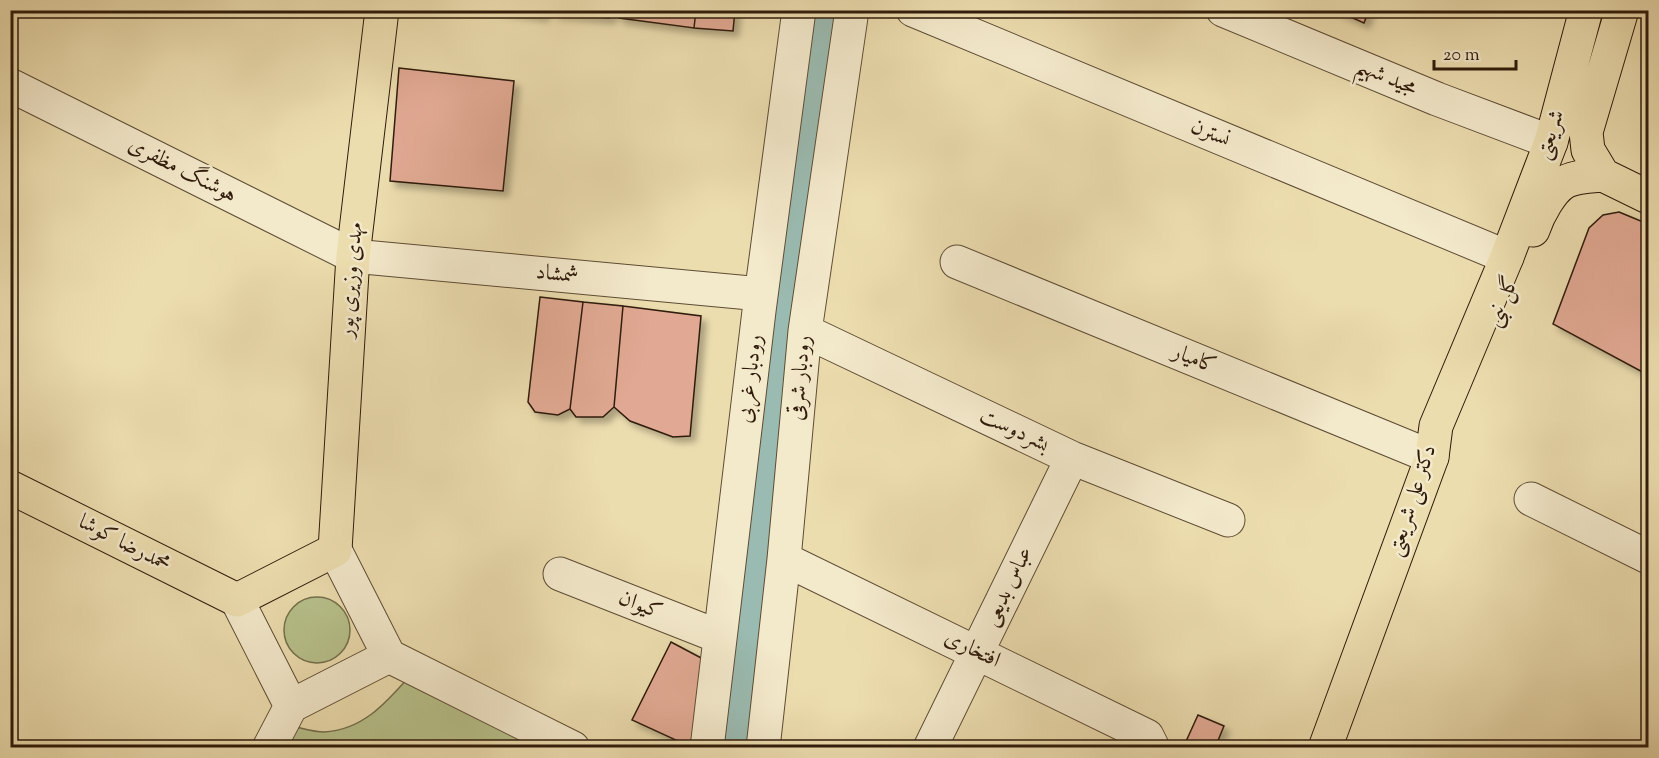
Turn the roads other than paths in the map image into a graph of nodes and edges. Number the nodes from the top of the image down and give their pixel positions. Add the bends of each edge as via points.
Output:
1 (382, 10) edge
2 (799, 10) edge
3 (852, 10) edge
4 (913, 10) edge
5 (1223, 10) edge
6 (1586, 10) edge
7 (1622, 10) edge
8 (10, 85) edge
9 (1551, 142) junction
10 (1603, 175) junction
11 (1648, 197) edge
12 (353, 256) junction
13 (1506, 257) junction
14 (957, 262) dead end
15 (761, 294) junction
16 (805, 331) junction
17 (1432, 457) junction
18 (1072, 458) junction
19 (10, 487) edge
20 (1531, 499) dead end
21 (1228, 520) dead end
22 (335, 550) junction
23 (1648, 557) edge
24 (784, 559) junction
25 (560, 574) dead end
26 (237, 600) junction
27 (720, 637) junction
28 (977, 652) junction
29 (389, 656) junction
30 (291, 706) junction
31 (269, 747) edge
32 (573, 747) edge
33 (707, 747) edge
34 (763, 747) edge
35 (930, 747) edge
36 (1153, 747) edge
37 (1325, 747) edge

1 - 12 main road, مهدی وزیری پور
2 - 15 street, رودبار غربی
3 - 16 street, رودبار شرقی
4 - 13 street, نسترن
5 - 9 street, مجید شهیم
6 - 9 main road, شریعتی
7 - 10 main road, شریعتی via 1586,132 1588,150
8 - 12 street, هوشنگ مظفری
9 - 13 main road, شریعتی
10 - 11 main road
10 - 17 main road, گل نبی via 1565,182 1539,214 1495,322 1459,430
12 - 15 street, شمشاد
12 - 22 main road, مهدی وزیری پور
13 - 17 main road, دکتر علی شریعتی via 1436,426
14 - 17 street, کامیار
15 - 27 street, رودبار غربی
16 - 18 street, بشردوست
16 - 24 street, رودبار شرقی
17 - 37 main road, دکتر علی شریعتی
18 - 21 street, بشردوست
18 - 28 street, عباس بدیعی
19 - 26 main road, محمدرضا کوشا
20 - 23 street
22 - 26 main road
22 - 29 street
24 - 28 street, افتخاری
24 - 34 street, رودبار شرقی
25 - 27 street, کیوان
26 - 30 street
27 - 33 street, رودبار غربی
28 - 35 street, عباس بدیعی
28 - 36 street, افتخاری via 1147,736
29 - 30 street
29 - 32 street
30 - 31 street

